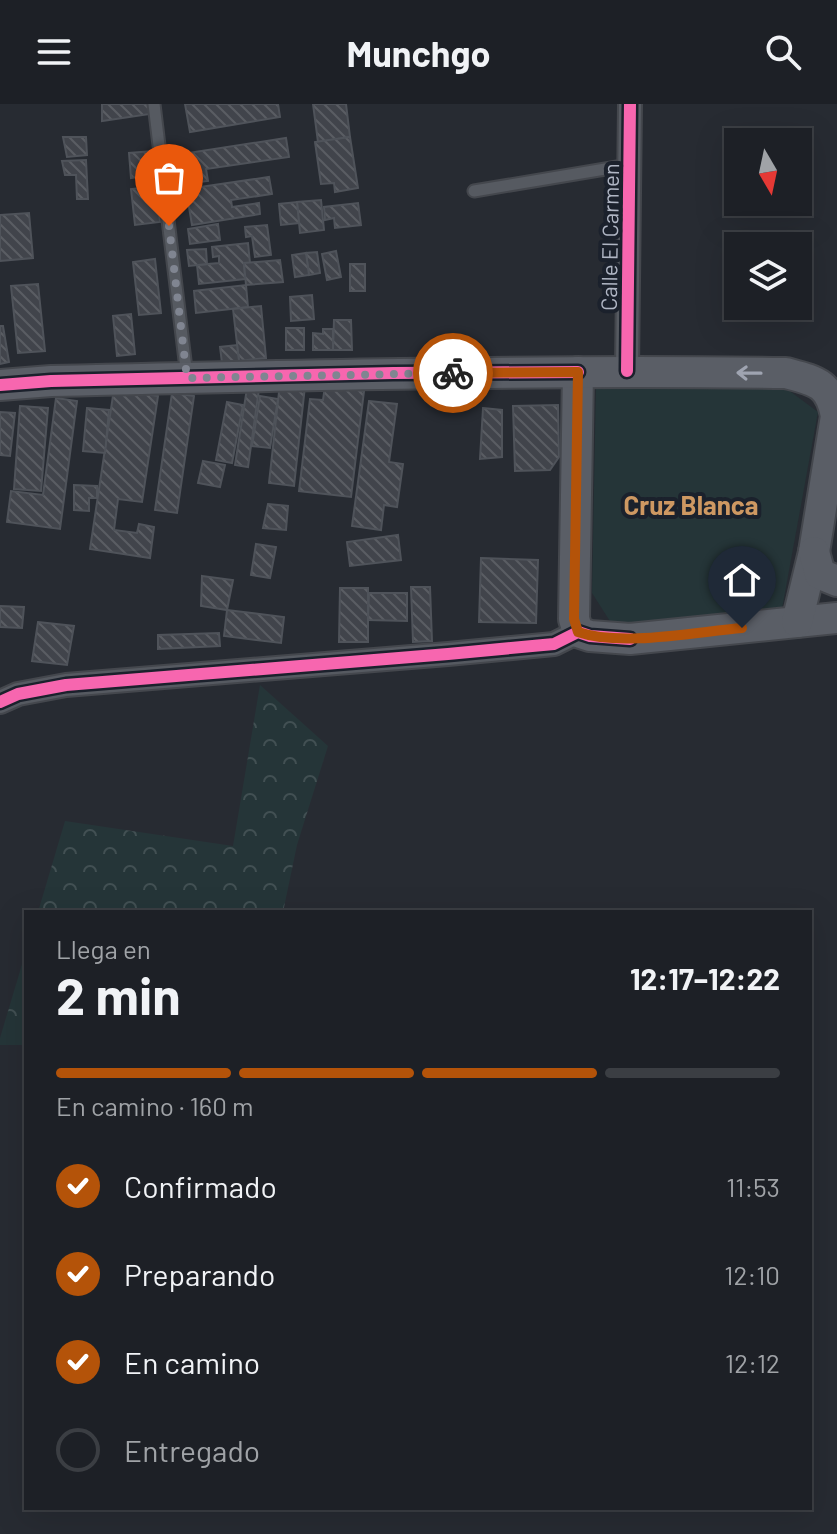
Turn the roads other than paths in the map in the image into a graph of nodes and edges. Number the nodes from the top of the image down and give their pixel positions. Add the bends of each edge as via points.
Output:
1 (154, 104) edge
2 (630, 104) edge
3 (629, 165) junction
4 (474, 191) dead end
5 (627, 371) junction
6 (578, 372) junction
7 (187, 378) junction
8 (830, 382) edge
9 (0, 385) edge
10 (814, 552) junction
11 (837, 581) edge
12 (837, 618) edge
13 (797, 622) junction
14 (578, 632) junction
15 (0, 702) edge

1 - 7 lane
2 - 3 street, Calle El Carmen
3 - 4 lane
3 - 5 street, Calle El Carmen
5 - 6 main road
8 -> 5 main road via 822,385 786,373
6 - 7 main road
6 - 14 main road
7 - 9 main road
8 - 10 main road via 836,416
10 - 11 main road via 820,574
10 - 13 main road
12 - 13 main road
13 - 14 main road via 630,639
14 - 15 street via 554,644 66,685

